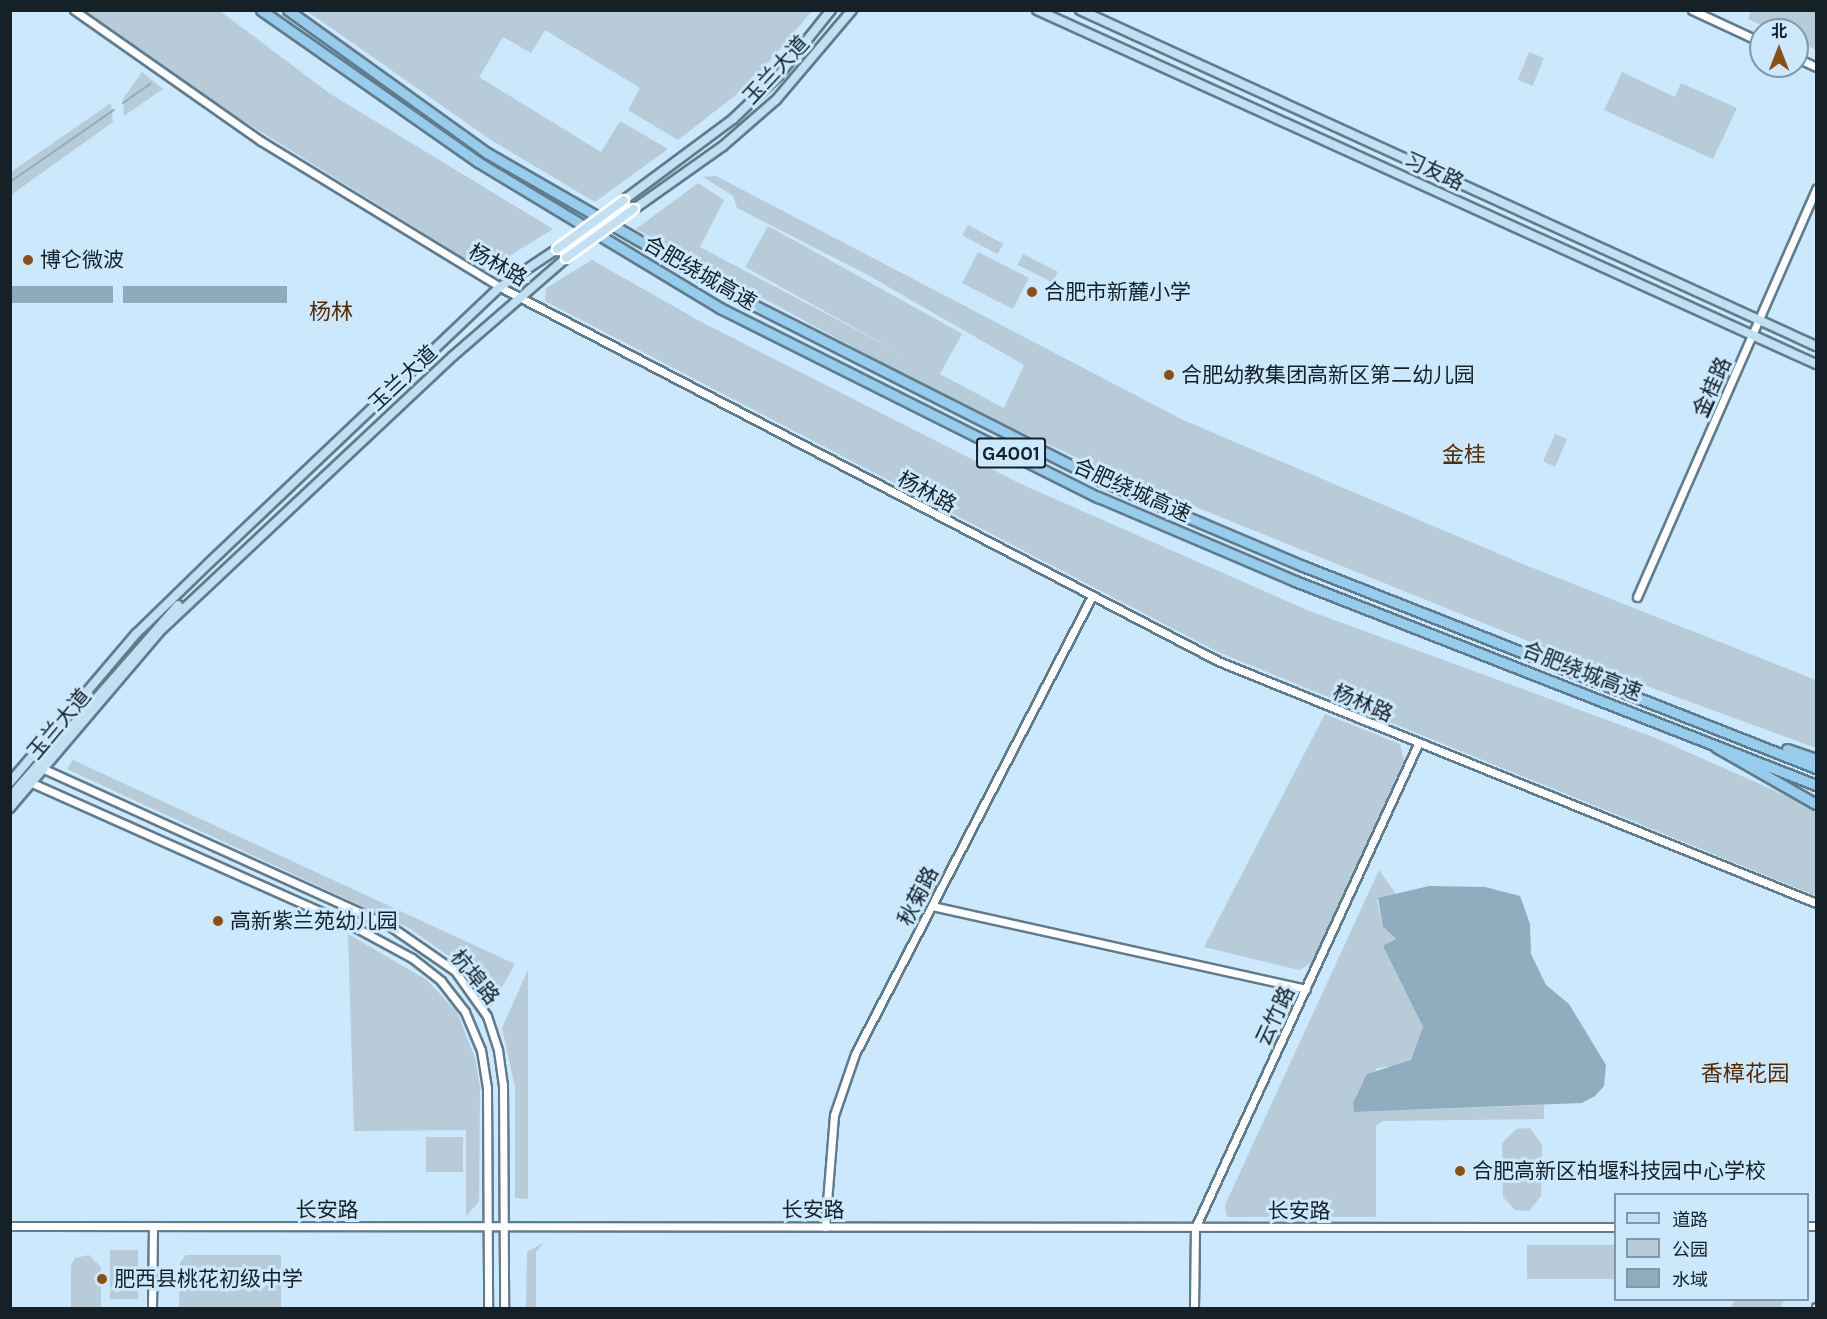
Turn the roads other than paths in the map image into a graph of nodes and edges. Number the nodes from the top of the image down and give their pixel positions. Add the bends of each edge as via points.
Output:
1 (74, 10) edge
2 (261, 10) edge
3 (288, 10) edge
4 (831, 10) edge
5 (852, 10) edge
6 (1037, 10) edge
7 (1080, 10) edge
8 (1692, 10) edge
9 (1749, 36) edge
10 (1816, 189) edge
11 (500, 286) junction
12 (520, 297) junction
13 (1759, 320) junction
14 (1752, 336) junction
15 (1816, 346) edge
16 (1816, 364) edge
17 (1092, 596) junction
18 (1637, 597) dead end
19 (1703, 721) junction
20 (1696, 735) junction
21 (1418, 744) junction
22 (1816, 759) edge
23 (1816, 768) edge
24 (44, 769) junction
25 (10, 782) edge
26 (32, 783) junction
27 (1816, 785) edge
28 (10, 789) edge
29 (10, 797) edge
30 (1816, 804) edge
31 (10, 808) edge
32 (1816, 903) edge
33 (932, 906) junction
34 (1306, 990) junction
35 (10, 1226) edge
36 (153, 1226) junction
37 (488, 1226) junction
38 (504, 1226) junction
39 (825, 1227) junction
40 (1614, 1227) edge
41 (1195, 1228) junction
42 (152, 1308) edge
43 (488, 1308) edge
44 (504, 1308) edge
45 (1194, 1308) edge

1 - 11 street, 杨林路 via 270,147
2 - 20 highway, 合肥绕城高速 / G4001 via 478,162 720,308 1098,497 1296,581
3 - 19 highway, 合肥绕城高速 / G4001 via 497,158 730,293 1100,480 1304,566
4 - 11 main road, 玉兰大道, bridge via 778,76 732,119 557,249
5 - 12 main road, 玉兰大道, bridge via 776,100 723,146 566,258
6 - 14 main road, 习友路
7 - 13 main road, 习友路
8 - 9 street
10 - 13 street, 金桂路
11 - 12 street, 杨林路
11 - 25 main road, 玉兰大道 via 136,634
12 - 17 street, 杨林路
12 - 24 main road, 玉兰大道 via 159,633
13 - 14 street, 金桂路
13 - 15 main road, 习友路
14 - 16 main road, 习友路
14 - 18 street, 金桂路
17 - 21 street, 杨林路 via 1218,661
17 - 33 street, 秋菊路
19 - 22 highway
19 - 23 highway, 合肥绕城高速 / G4001
20 - 27 highway, 合肥绕城高速 / G4001
20 - 30 highway
21 - 32 street, 杨林路
21 - 34 street, 云竹路
24 - 26 main road, 玉兰大道
24 - 38 street, 杭埠路 via 390,926 455,971 487,1016 498,1050
26 - 31 main road, 玉兰大道
26 - 37 street, 杭埠路 via 351,925 412,958 441,981 465,1012 482,1050 487,1088
28 - 29 main road via 128,650 177,604
33 - 34 street
33 - 39 street, 秋菊路 via 855,1054 834,1115
34 - 41 street, 云竹路
35 - 36 street, 长安路
36 - 37 street, 长安路
36 - 42 street
37 - 38 street, 长安路
37 - 43 street, 杭埠路
38 - 39 street, 长安路
38 - 44 street, 杭埠路
39 - 41 street, 长安路
40 - 41 street, 长安路
41 - 45 street, 云竹路

